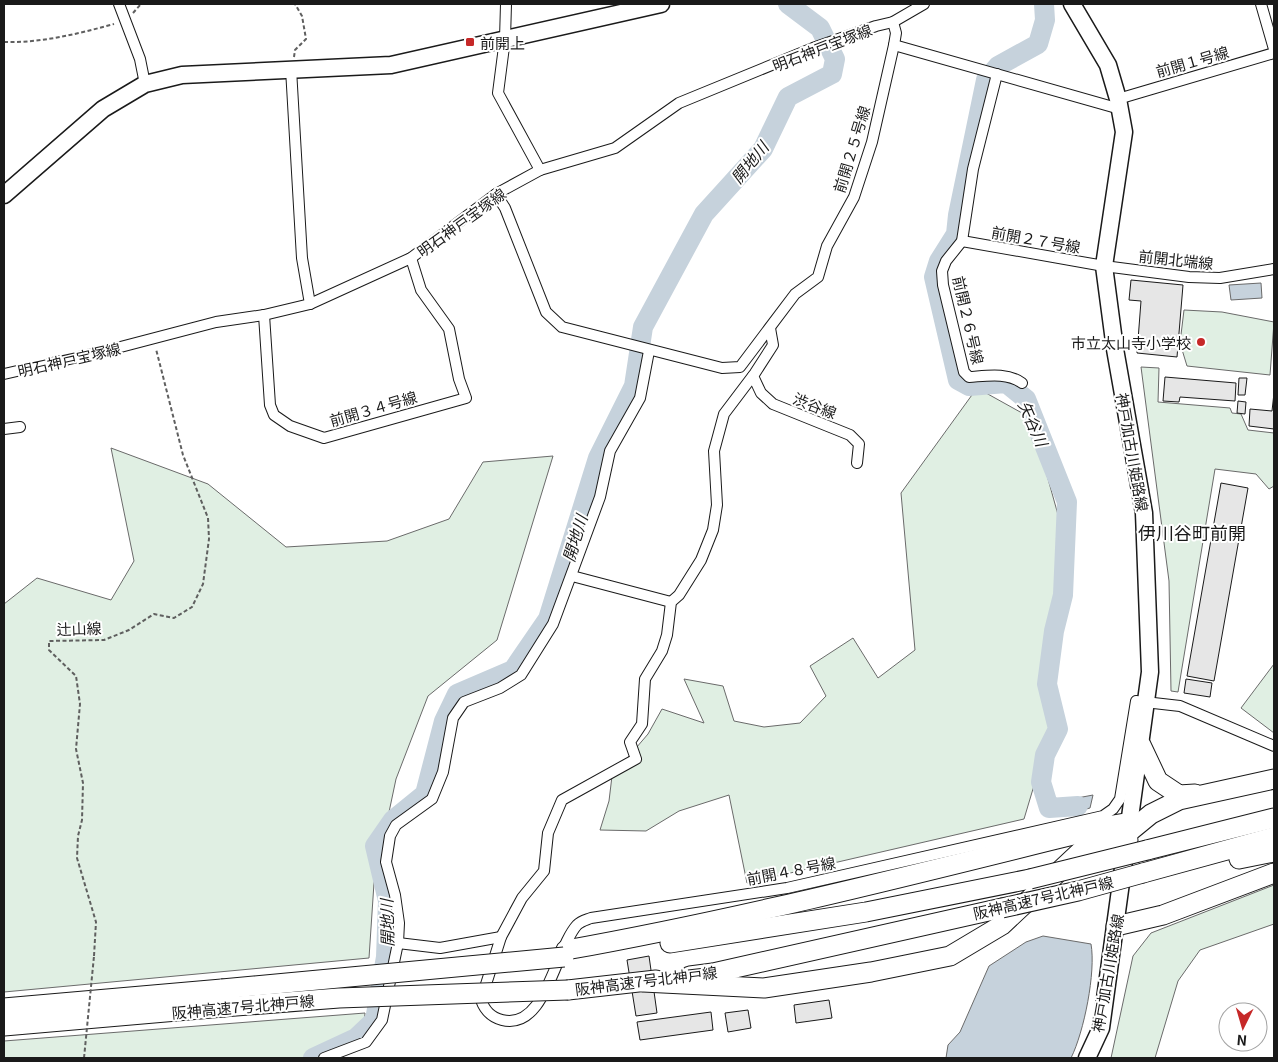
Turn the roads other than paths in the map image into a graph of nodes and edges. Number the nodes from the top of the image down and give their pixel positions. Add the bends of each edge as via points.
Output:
1 (119, 4) edge
2 (506, 4) edge
3 (661, 4) edge
4 (924, 4) edge
5 (1072, 4) edge
6 (1262, 4) edge
7 (893, 22) junction
8 (505, 39) junction
9 (894, 45) junction
10 (1274, 49) edge
11 (1274, 52) edge
12 (291, 69) junction
13 (993, 73) junction
14 (145, 84) junction
15 (1119, 104) junction
16 (540, 170) junction
17 (496, 194) junction
18 (4, 195) edge
19 (962, 241) junction
20 (411, 258) junction
21 (1104, 266) junction
22 (1274, 269) edge
23 (310, 304) junction
24 (264, 315) junction
25 (770, 328) junction
26 (649, 351) junction
27 (4, 374) edge
28 (753, 376) junction
29 (1022, 383) dead end
30 (20, 427) dead end
31 (4, 429) edge
32 (857, 463) dead end
33 (572, 576) junction
34 (671, 602) junction
35 (1146, 702) junction
36 (1141, 745) junction
37 (1274, 746) edge
38 (1274, 779) edge
39 (1204, 794) junction
40 (1274, 813) edge
41 (1274, 818) edge
42 (1252, 825) junction
43 (1129, 832) junction
44 (1274, 837) edge
45 (1274, 852) edge
46 (1274, 873) edge
47 (1142, 876) junction
48 (1116, 926) junction
49 (502, 937) junction
50 (398, 943) junction
51 (565, 954) junction
52 (643, 982) junction
53 (222, 998) junction
54 (7, 1016) edge
55 (324, 1058) edge
56 (1088, 1058) edge

1 - 14 street via 140,59
2 - 8 street
3 - 8 main road
4 - 7 street, 明石神戸宝塚線
5 - 15 main road, 神戸加古川姫路線 via 1108,65
6 - 10 street
7 - 9 street, 前開２５号線
7 - 16 street, 明石神戸宝塚線 via 820,46 680,103 615,148
8 - 12 main road via 391,65
8 - 16 street via 498,93
9 - 13 street
9 - 25 street, 前開２５号線 via 872,142 854,197 827,246 818,277 795,294
11 - 15 street, 前開１号線
12 - 14 main road via 182,75
12 - 23 street via 302,258
13 - 15 street
13 - 19 street, 前開２６号線
14 - 18 main road via 103,109
15 - 21 main road, 神戸加古川姫路線 via 1124,132
16 - 17 street, 明石神戸宝塚線
17 - 20 street, 明石神戸宝塚線
17 - 26 street, 前開２５号線 via 505,208 546,312 562,327
19 - 21 street, 前開２７号線
19 - 29 street, 前開２６号線 via 942,271 964,372 969,377 1001,376 1015,378
20 - 23 street, 明石神戸宝塚線
20 - 24 street, 前開３４号線 via 421,290 449,329 466,398 324,438 290,426 274,416 270,405
21 - 22 street, 前開北端線 via 1208,278
21 - 35 main road, 神戸加古川姫路線 via 1144,513 1150,672
23 - 24 street, 明石神戸宝塚線
24 - 27 street, 明石神戸宝塚線 via 216,322
25 - 26 street, 前開２５号線 via 740,367 722,368
25 - 28 street via 772,345
26 - 33 street via 640,398 610,451 600,497
28 - 32 street, 渋谷線 via 761,393 773,404 850,435 859,444
28 - 34 street via 724,414 714,451 717,504 713,530 701,560
30 - 31 street
33 - 34 street
33 - 50 street via 553,624 521,675 500,688 464,702 454,718 443,772 432,798 396,825 390,836 386,862 395,895
34 - 49 street via 662,651 644,679 642,724 630,742 636,759 562,800 548,833 544,871 522,898
35 - 36 main road, 神戸加古川姫路線
35 - 37 street via 1180,706
35 - 49 street, 前開４８号線 via 1136,701 1120,799 1103,816 787,888 591,918 578,923 570,935 531,1014 507,1021 485,1010 481,1000
36 - 39 highway via 1158,781 1179,795
36 - 43 main road, 神戸加古川姫路線
38 - 39 highway
39 - 43 highway via 1179,800 1151,814
40 - 42 highway
41 - 42 highway, 阪神高速7号北神戸線
42 - 51 highway, 阪神高速7号北神戸線, bridge via 1030,879 866,912
43 - 48 main road, 神戸加古川姫路線
43 - 51 highway via 1113,824 966,862
43 - 52 highway via 1082,850 1002,925 950,956 764,988
44 - 47 highway, 阪神高速7号北神戸線
45 - 47 highway
46 - 48 highway via 1163,915
47 - 52 highway, 阪神高速7号北神戸線, bridge via 713,973
48 - 56 main road, 神戸加古川姫路線 via 1101,1028
49 - 50 street via 440,948
50 - 55 street via 382,1020 366,1042
51 - 53 highway, 阪神高速7号北神戸線, bridge
52 - 53 highway, 阪神高速7号北神戸線, bridge via 568,990 338,998
53 - 54 highway, 阪神高速7号北神戸線

